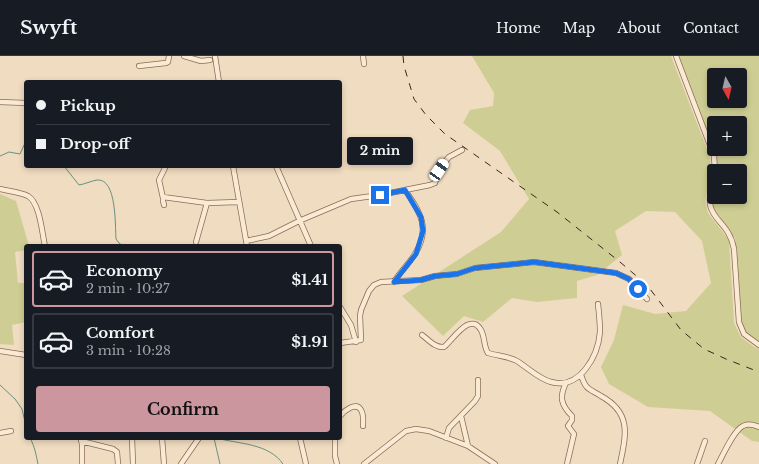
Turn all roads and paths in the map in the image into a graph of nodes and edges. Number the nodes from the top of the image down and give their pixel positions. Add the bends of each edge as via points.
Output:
1 (168, 56) edge
2 (184, 56) edge
3 (203, 56) edge
4 (215, 56) edge
5 (363, 56) edge
6 (676, 56) edge
7 (210, 60) junction
8 (364, 64) dead end
9 (216, 65) junction
10 (139, 66) dead end
11 (219, 80) edge
12 (0, 102) edge
13 (24, 103) edge
14 (462, 150) dead end
15 (715, 164) edge
16 (165, 168) edge
17 (233, 168) edge
18 (277, 168) edge
19 (0, 189) edge
20 (405, 190) junction
21 (239, 202) junction
22 (207, 203) junction
23 (710, 204) edge
24 (299, 221) junction
25 (196, 242) dead end
26 (246, 243) edge
27 (45, 244) edge
28 (310, 244) edge
29 (394, 282) junction
30 (647, 299) dead end
31 (598, 304) dead end
32 (342, 309) edge
33 (422, 336) dead end
34 (356, 342) junction
35 (342, 343) edge
36 (759, 344) edge
37 (0, 350) edge
38 (24, 355) edge
39 (581, 375) junction
40 (478, 380) dead end
41 (566, 383) junction
42 (342, 414) edge
43 (461, 416) junction
44 (363, 426) dead end
45 (759, 427) edge
46 (11, 431) dead end
47 (0, 433) edge
48 (446, 438) junction
49 (82, 440) edge
50 (85, 440) edge
51 (132, 440) edge
52 (162, 440) edge
53 (197, 440) edge
54 (300, 440) edge
55 (335, 440) edge
56 (706, 441) dead end
57 (468, 446) junction
58 (82, 464) edge
59 (118, 464) edge
60 (133, 464) edge
61 (164, 464) edge
62 (181, 464) edge
63 (306, 464) edge
64 (337, 464) edge
65 (364, 464) edge
66 (495, 464) edge
67 (566, 464) edge
68 (620, 464) edge
69 (697, 464) edge
70 (718, 464) edge

1 - 10 street via 166,63
2 - 7 street via 195,60
3 - 7 street
4 - 9 street
5 - 8 street
6 - 15 street via 714,156
7 - 9 street
9 - 11 street
12 - 13 street
14 - 20 street via 444,163 435,183
16 - 22 street via 159,180 164,200
17 - 21 street
18 - 24 street
19 - 27 street via 28,196 35,203
20 - 24 street via 351,199
20 - 29 street via 421,217 423,231 416,254
21 - 22 street
21 - 26 street
22 - 25 street
23 - 36 street via 712,211 733,238 738,322 744,334
24 - 26 street via 269,236
24 - 28 street
29 - 30 street via 457,274 475,268 534,262 616,273 629,279
29 - 34 street via 381,282 369,291 360,316 362,338
31 - 39 street via 600,332 595,352
32 - 34 street via 351,325
33 - 41 street via 436,346 444,347 465,325 476,325 481,330 488,353 516,360 550,382
34 - 35 street
37 - 38 street
39 - 41 street
39 - 68 street via 587,388 604,397 622,415 625,439
40 - 43 street via 478,396
41 - 67 street via 561,398 572,416 568,426 574,434
42 - 44 street via 346,409 358,407 363,416
43 - 48 street via 450,428
43 - 57 street
45 - 70 street via 745,425 739,428
46 - 47 street
48 - 57 street
48 - 65 street via 429,431 406,431
49 - 58 street
50 - 59 street via 113,449 117,452
51 - 60 street
52 - 61 street
53 - 62 street
54 - 63 street
55 - 64 street
56 - 69 street
57 - 66 street

